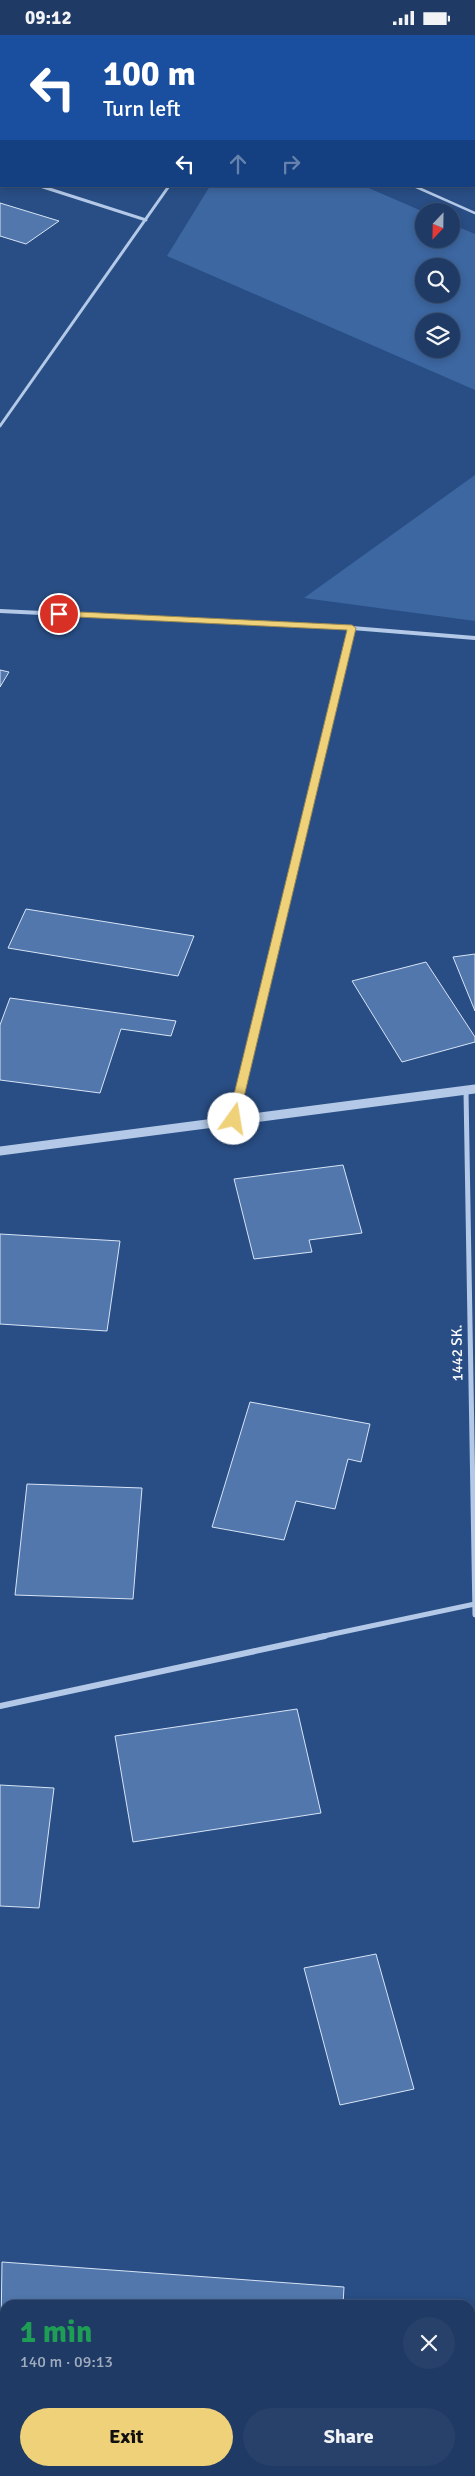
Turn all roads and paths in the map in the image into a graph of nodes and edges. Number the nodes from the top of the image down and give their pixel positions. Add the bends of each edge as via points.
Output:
1 (43, 187) edge
2 (168, 187) edge
3 (416, 187) edge
4 (475, 213) edge
5 (146, 219) junction
6 (0, 426) edge
7 (0, 611) edge
8 (352, 628) junction
9 (475, 638) edge
10 (475, 1089) edge
11 (466, 1091) junction
12 (234, 1119) junction
13 (0, 1151) edge
14 (475, 1605) edge
15 (475, 1615) edge
16 (0, 1706) edge

1 - 5 street
2 - 5 street
3 - 4 lane
5 - 6 street
7 - 8 street
8 - 9 street
8 - 12 street
10 - 11 street
11 - 12 street
11 - 14 street, 1442 SK.
12 - 13 street
14 - 15 street, 1442 SK.
14 - 16 street

